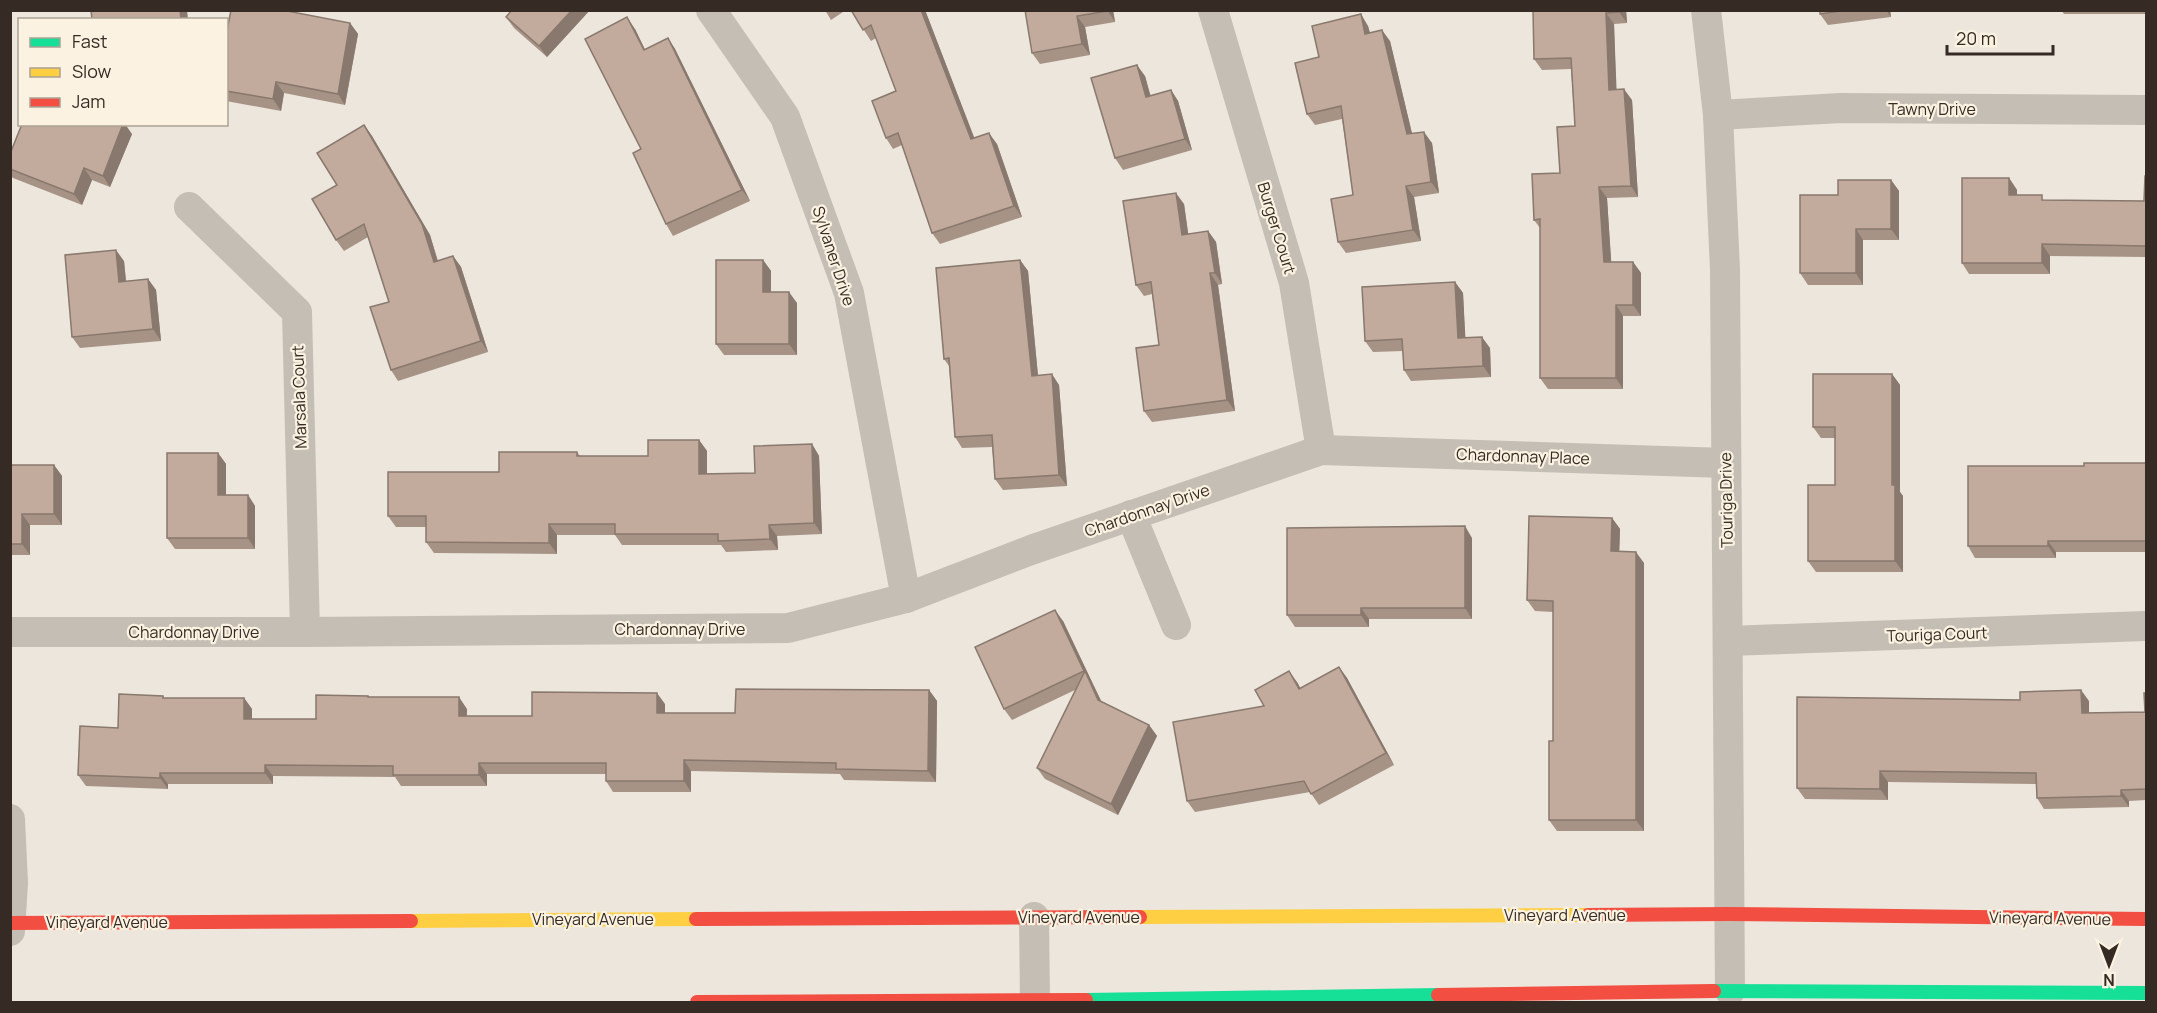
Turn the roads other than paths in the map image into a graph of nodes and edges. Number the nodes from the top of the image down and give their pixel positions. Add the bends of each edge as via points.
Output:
1 (711, 10) edge
2 (1213, 10) edge
3 (1706, 10) edge
4 (2146, 110) edge
5 (1718, 115) junction
6 (189, 207) dead end
7 (1321, 450) junction
8 (1726, 463) junction
9 (1131, 515) junction
10 (906, 598) junction
11 (1176, 625) dead end
12 (2146, 626) edge
13 (10, 632) edge
14 (305, 632) junction
15 (1728, 641) junction
16 (10, 819) edge
17 (1730, 914) junction
18 (1035, 917) junction
19 (2146, 919) edge
20 (11, 923) edge
21 (10, 931) edge
22 (1730, 991) junction
23 (2146, 993) edge
24 (698, 1002) edge
25 (1035, 1002) edge

1 - 10 street, Sylvaner Drive via 785,117 849,293
2 - 7 street, Burger Court via 1294,283
3 - 5 street, Touriga Drive
4 - 5 street, Tawny Drive via 1841,108
5 - 8 street, Touriga Drive via 1725,270
6 - 14 street, Marsala Court via 297,312
7 - 8 street, Chardonnay Place
7 - 9 street, Chardonnay Drive
8 - 15 street, Touriga Drive
9 - 10 street, Chardonnay Drive
9 - 11 street
10 - 14 street, Chardonnay Drive via 788,628
12 - 15 street, Touriga Court
13 - 14 street, Chardonnay Drive
15 - 17 street, Touriga Drive
16 - 20 street
17 - 18 street, Vineyard Avenue
17 - 19 street, Vineyard Avenue
17 - 22 street, Touriga Drive
18 - 20 street, Vineyard Avenue
18 - 25 street
20 - 21 street
22 - 23 street
22 - 25 street
24 - 25 street

